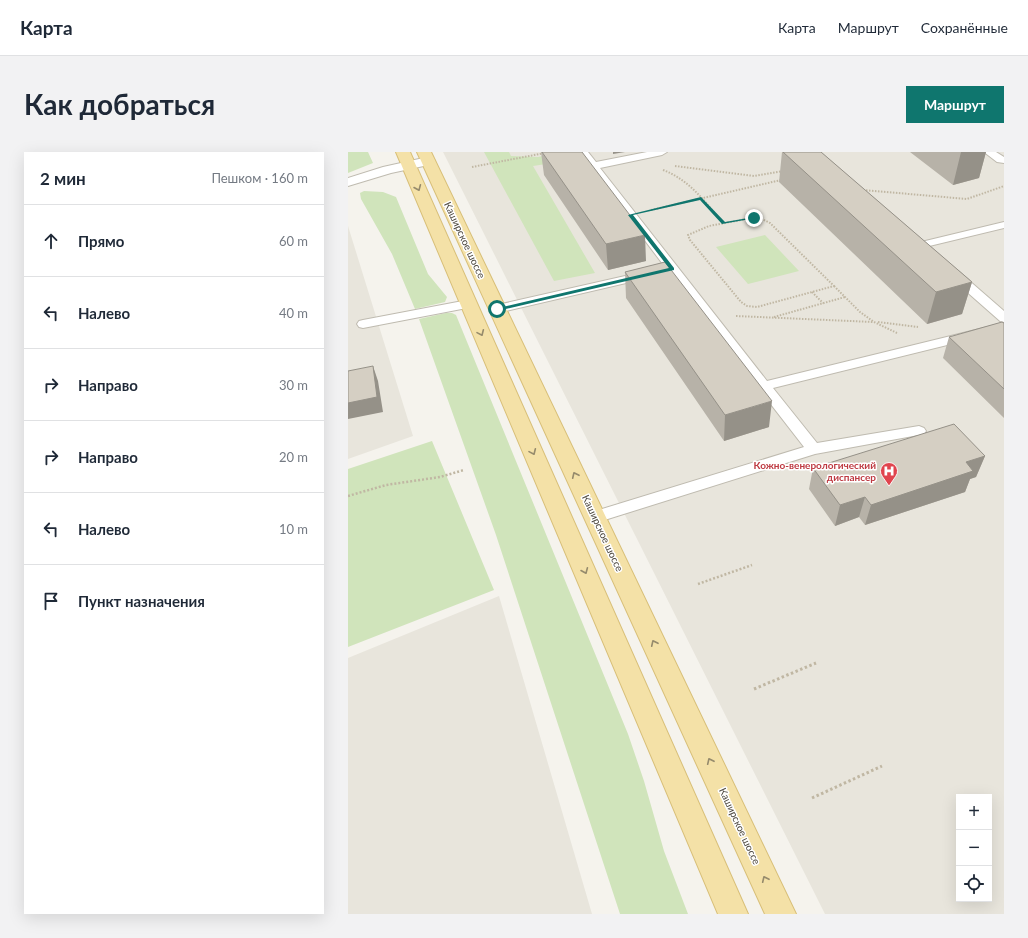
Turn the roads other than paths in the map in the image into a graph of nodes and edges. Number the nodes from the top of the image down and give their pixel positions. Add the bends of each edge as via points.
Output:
1 (583, 152) edge
2 (662, 152) edge
3 (989, 152) edge
4 (416, 157) edge
5 (1004, 160) edge
6 (594, 166) junction
7 (348, 182) edge
8 (1004, 225) edge
9 (932, 256) edge
10 (944, 266) edge
11 (672, 269) junction
12 (468, 304) junction
13 (497, 309) junction
14 (1004, 318) edge
15 (362, 324) dead end
16 (1004, 327) edge
17 (764, 386) junction
18 (919, 431) dead end
19 (814, 449) junction
20 (595, 517) junction
21 (732, 914) edge
22 (781, 914) edge

1 - 6 lane
2 - 6 lane
3 - 5 lane
4 - 7 street
4 -> 12 main road
4 - 13 main road, Каширское шоссе
6 - 11 lane
8 - 9 lane via 918,243
10 - 14 lane
11 - 13 lane
11 - 17 lane
12 - 15 lane
12 -> 21 main road
20 -> 13 main road, Каширское шоссе
16 - 17 lane
17 - 19 lane
18 - 19 lane
19 - 20 lane
22 -> 20 main road, Каширское шоссе

